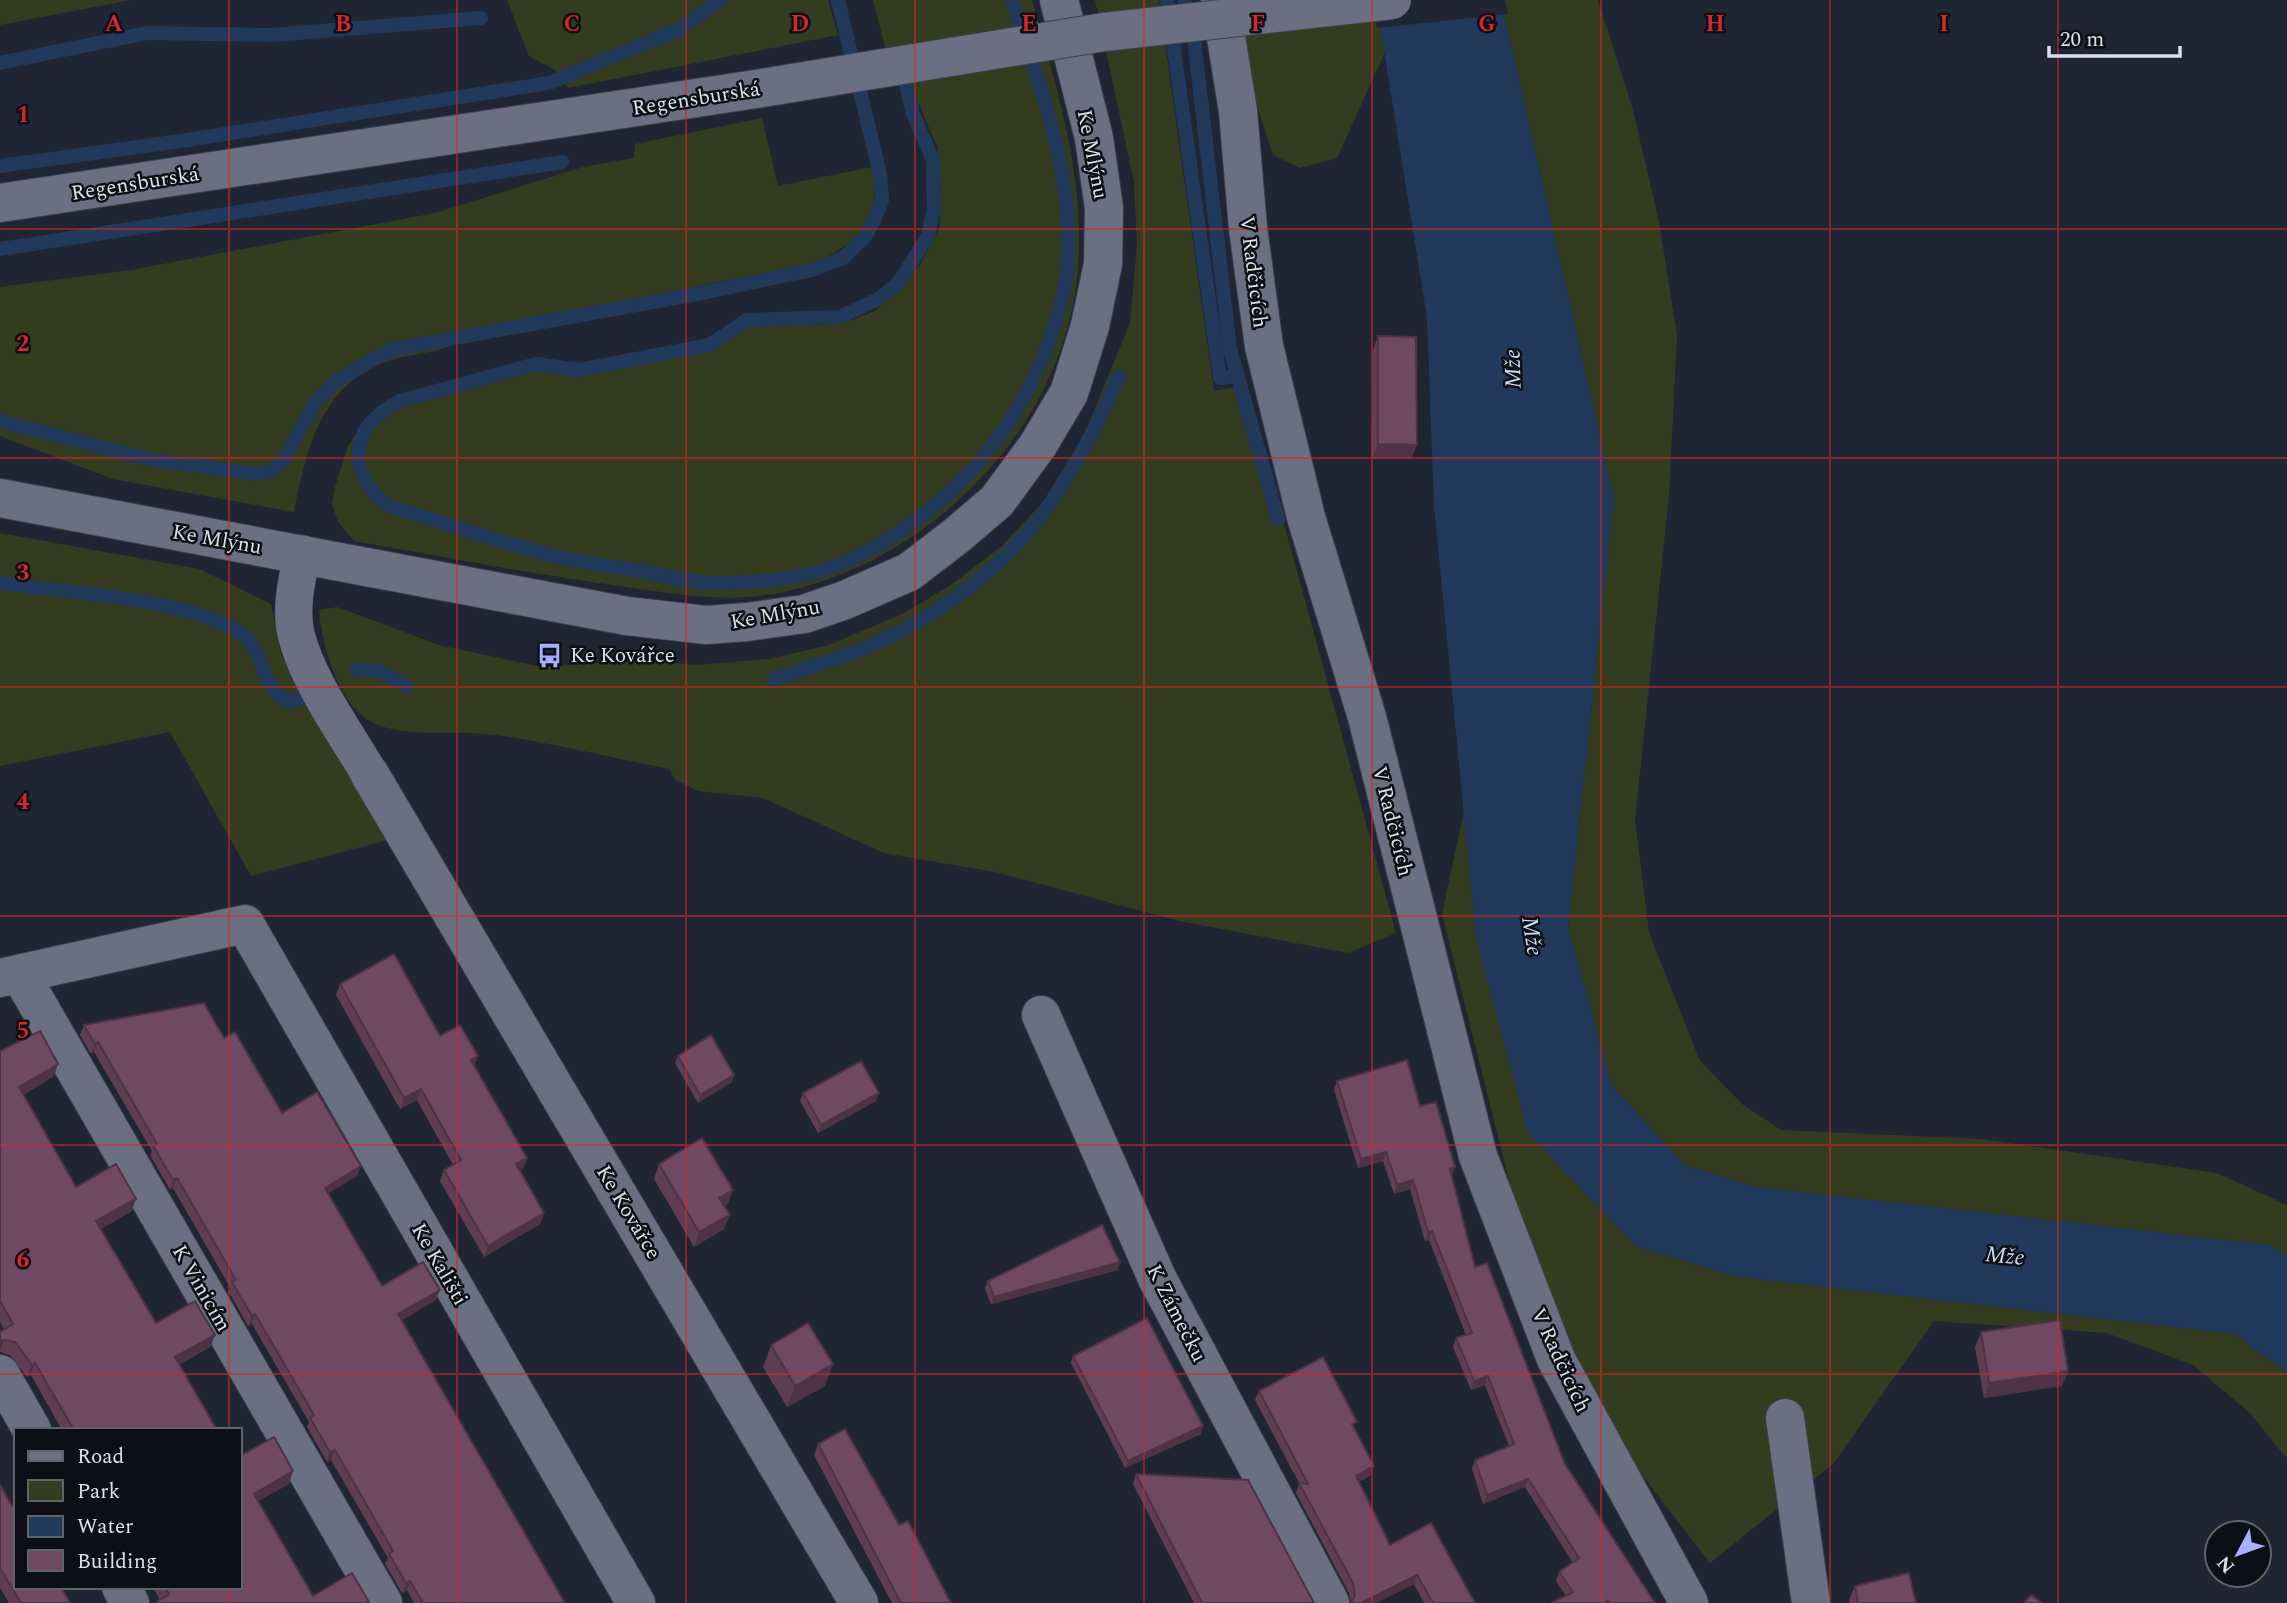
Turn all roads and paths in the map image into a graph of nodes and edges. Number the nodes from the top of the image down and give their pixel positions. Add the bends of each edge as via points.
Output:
1 (1059, 0) edge
2 (1220, 0) edge
3 (1392, 0) edge
4 (0, 203) edge
5 (0, 498) edge
6 (302, 554) junction
7 (369, 773) joint
8 (10, 976) edge
9 (1041, 1015) dead end
10 (0, 1374) edge
11 (1784, 1418) dead end
12 (31, 1428) edge
13 (383, 1603) edge
14 (636, 1603) edge
15 (859, 1603) edge
16 (1330, 1603) edge
17 (1689, 1603) edge
18 (1811, 1603) edge

1 - 6 street, Ke Mlýnu via 1094,138 1104,208 1103,264 1090,326 1069,393 1038,445 997,500 909,572 804,614 706,625 627,616
2 - 17 street, V Radčicích via 1238,111 1264,346 1306,517 1367,717 1478,1156 1556,1359
3 - 4 street, Regensburská, bridge via 1104,32
5 - 6 street, Ke Mlýnu
6 - 7 street, Ke Kovářce via 295,592 296,634 316,681
7 - 15 street, Ke Kovářce
8 - 13 street, K Vinicím
8 - 14 street, Ke Kališti via 245,924
9 - 16 street, K Zámečku via 1157,1278
10 - 12 street
11 - 18 street

